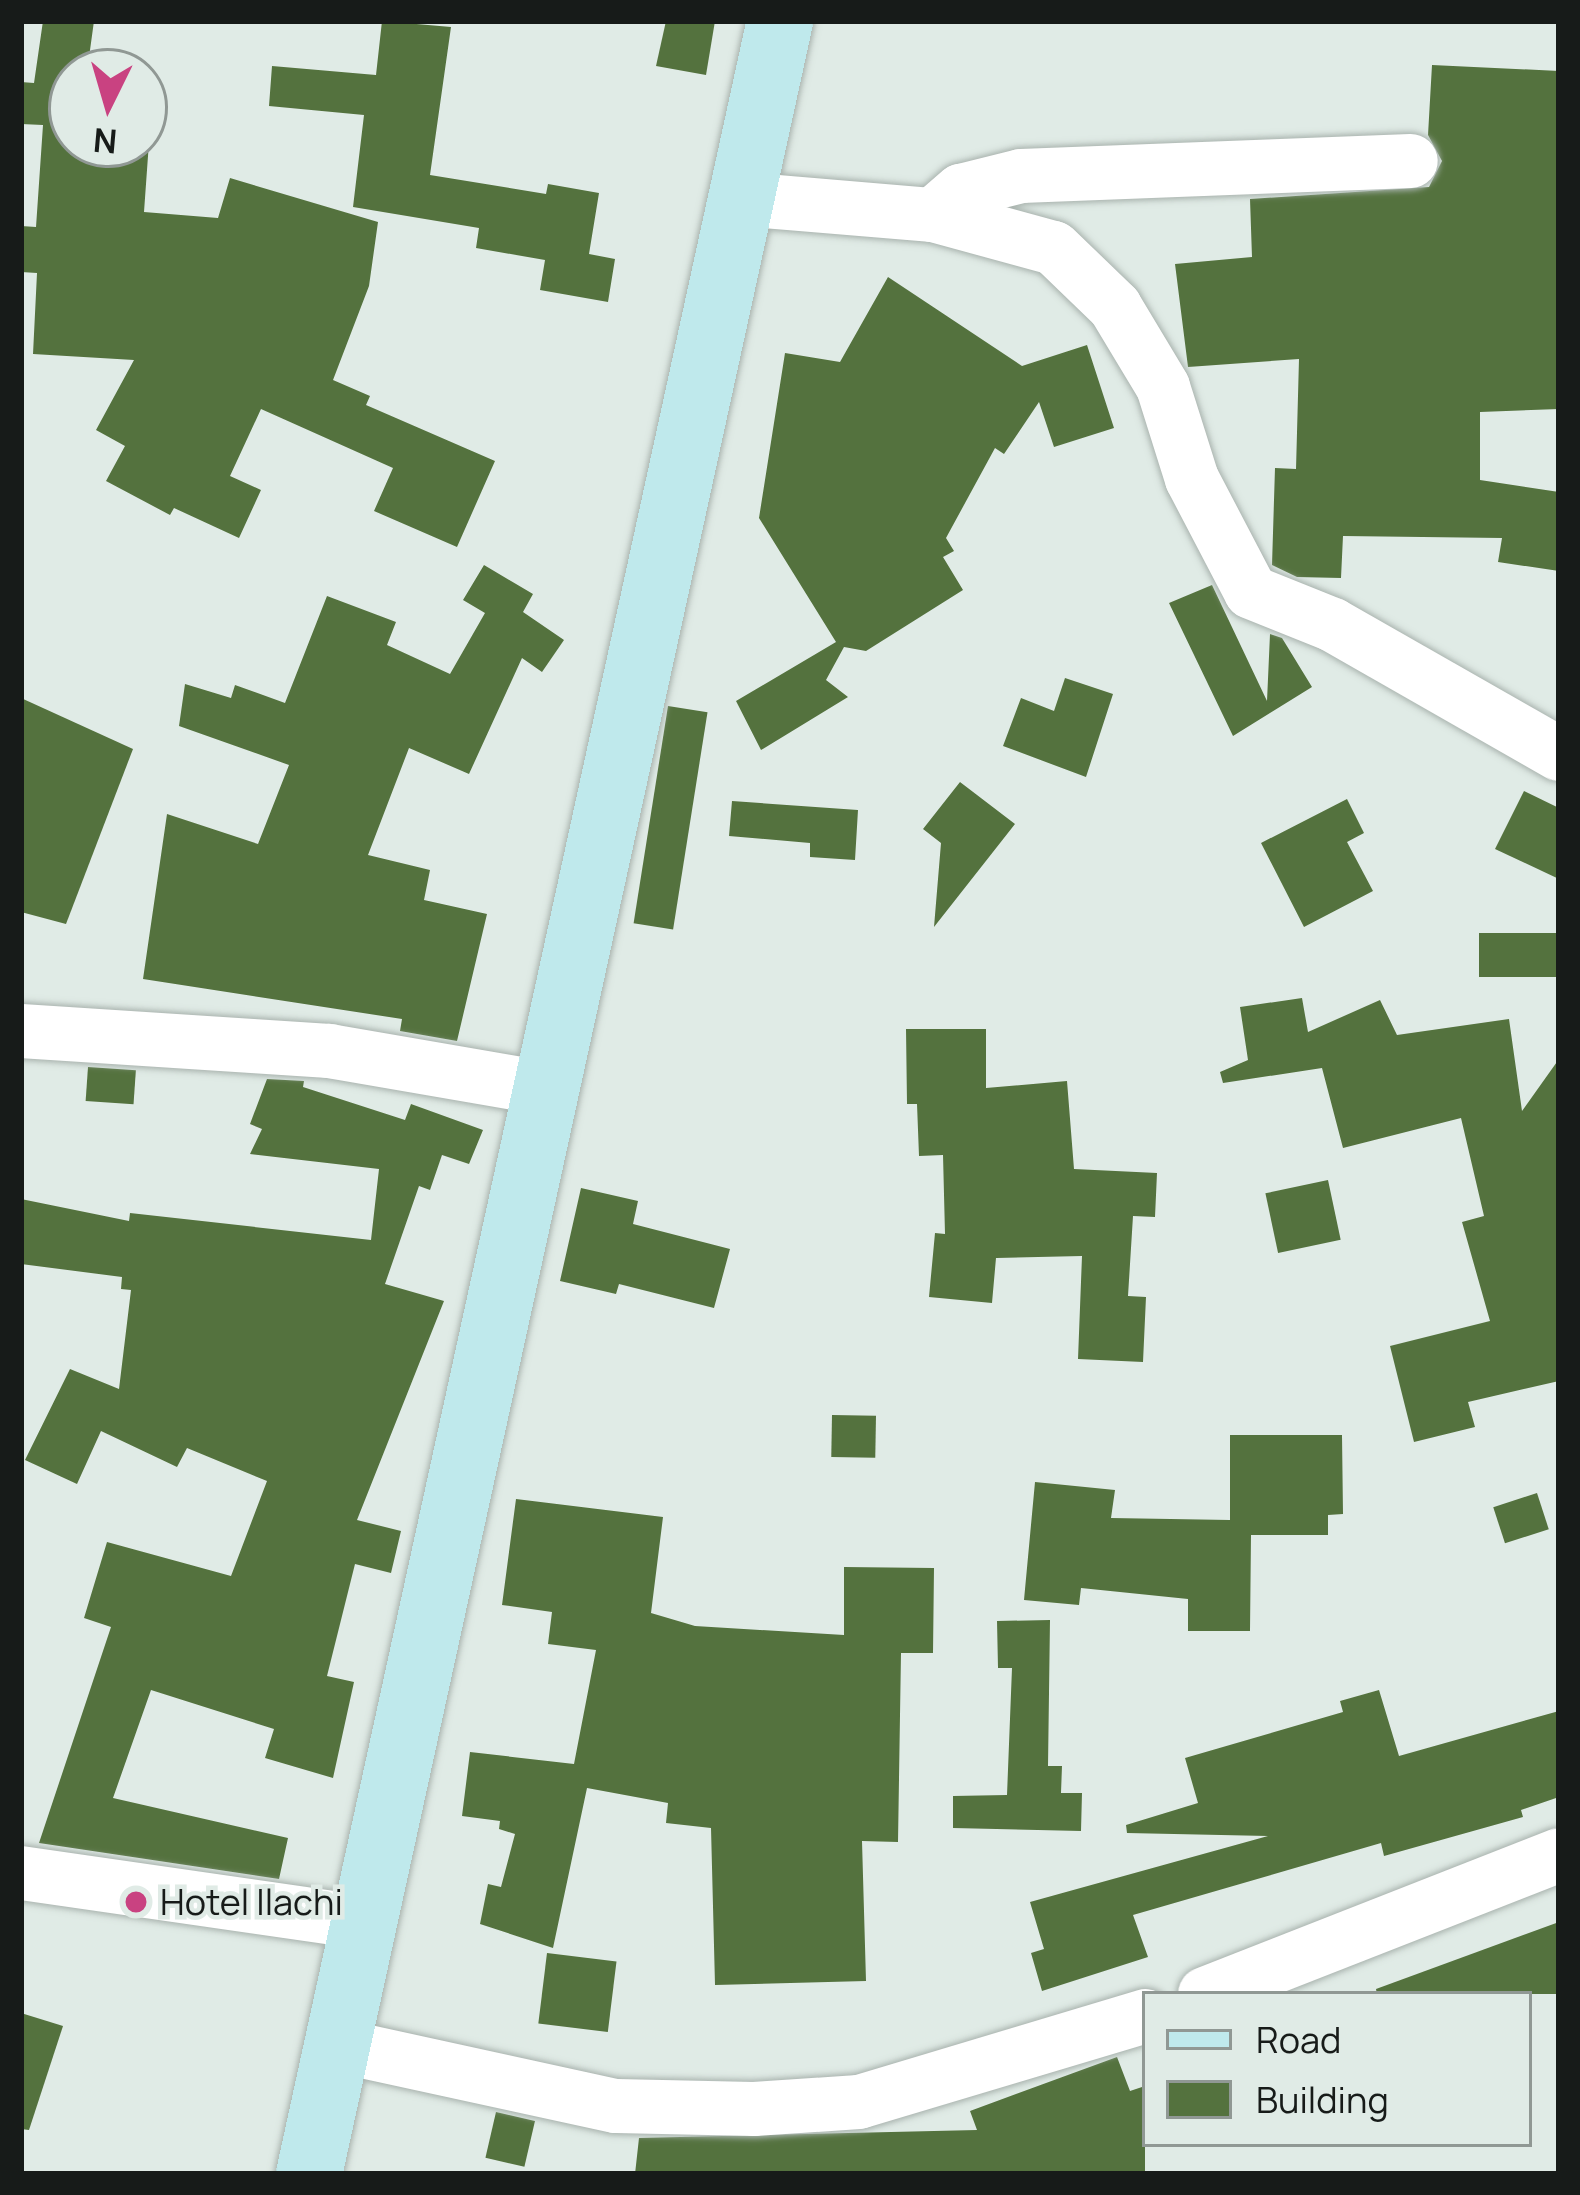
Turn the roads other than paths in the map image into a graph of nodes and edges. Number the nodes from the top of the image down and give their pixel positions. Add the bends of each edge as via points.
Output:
1 (779, 21) edge
2 (1411, 161) dead end
3 (741, 199) junction
4 (933, 214) junction
5 (1559, 754) edge
6 (21, 1030) edge
7 (550, 1088) junction
8 (1559, 1855) edge
9 (21, 1873) edge
10 (366, 1923) junction
11 (1213, 1991) edge
12 (1142, 2017) edge
13 (340, 2046) junction
14 (309, 2174) edge

1 - 3 main road
2 - 4 street via 1021,176 961,191
3 - 4 street
3 - 7 main road
4 - 5 street via 1054,248 1115,307 1163,387 1192,479 1251,592 1333,625
6 - 7 street via 329,1052
7 - 10 main road
8 - 11 street
9 - 10 street
10 - 13 main road
12 - 13 street via 859,2102 754,2108 616,2106
13 - 14 main road

